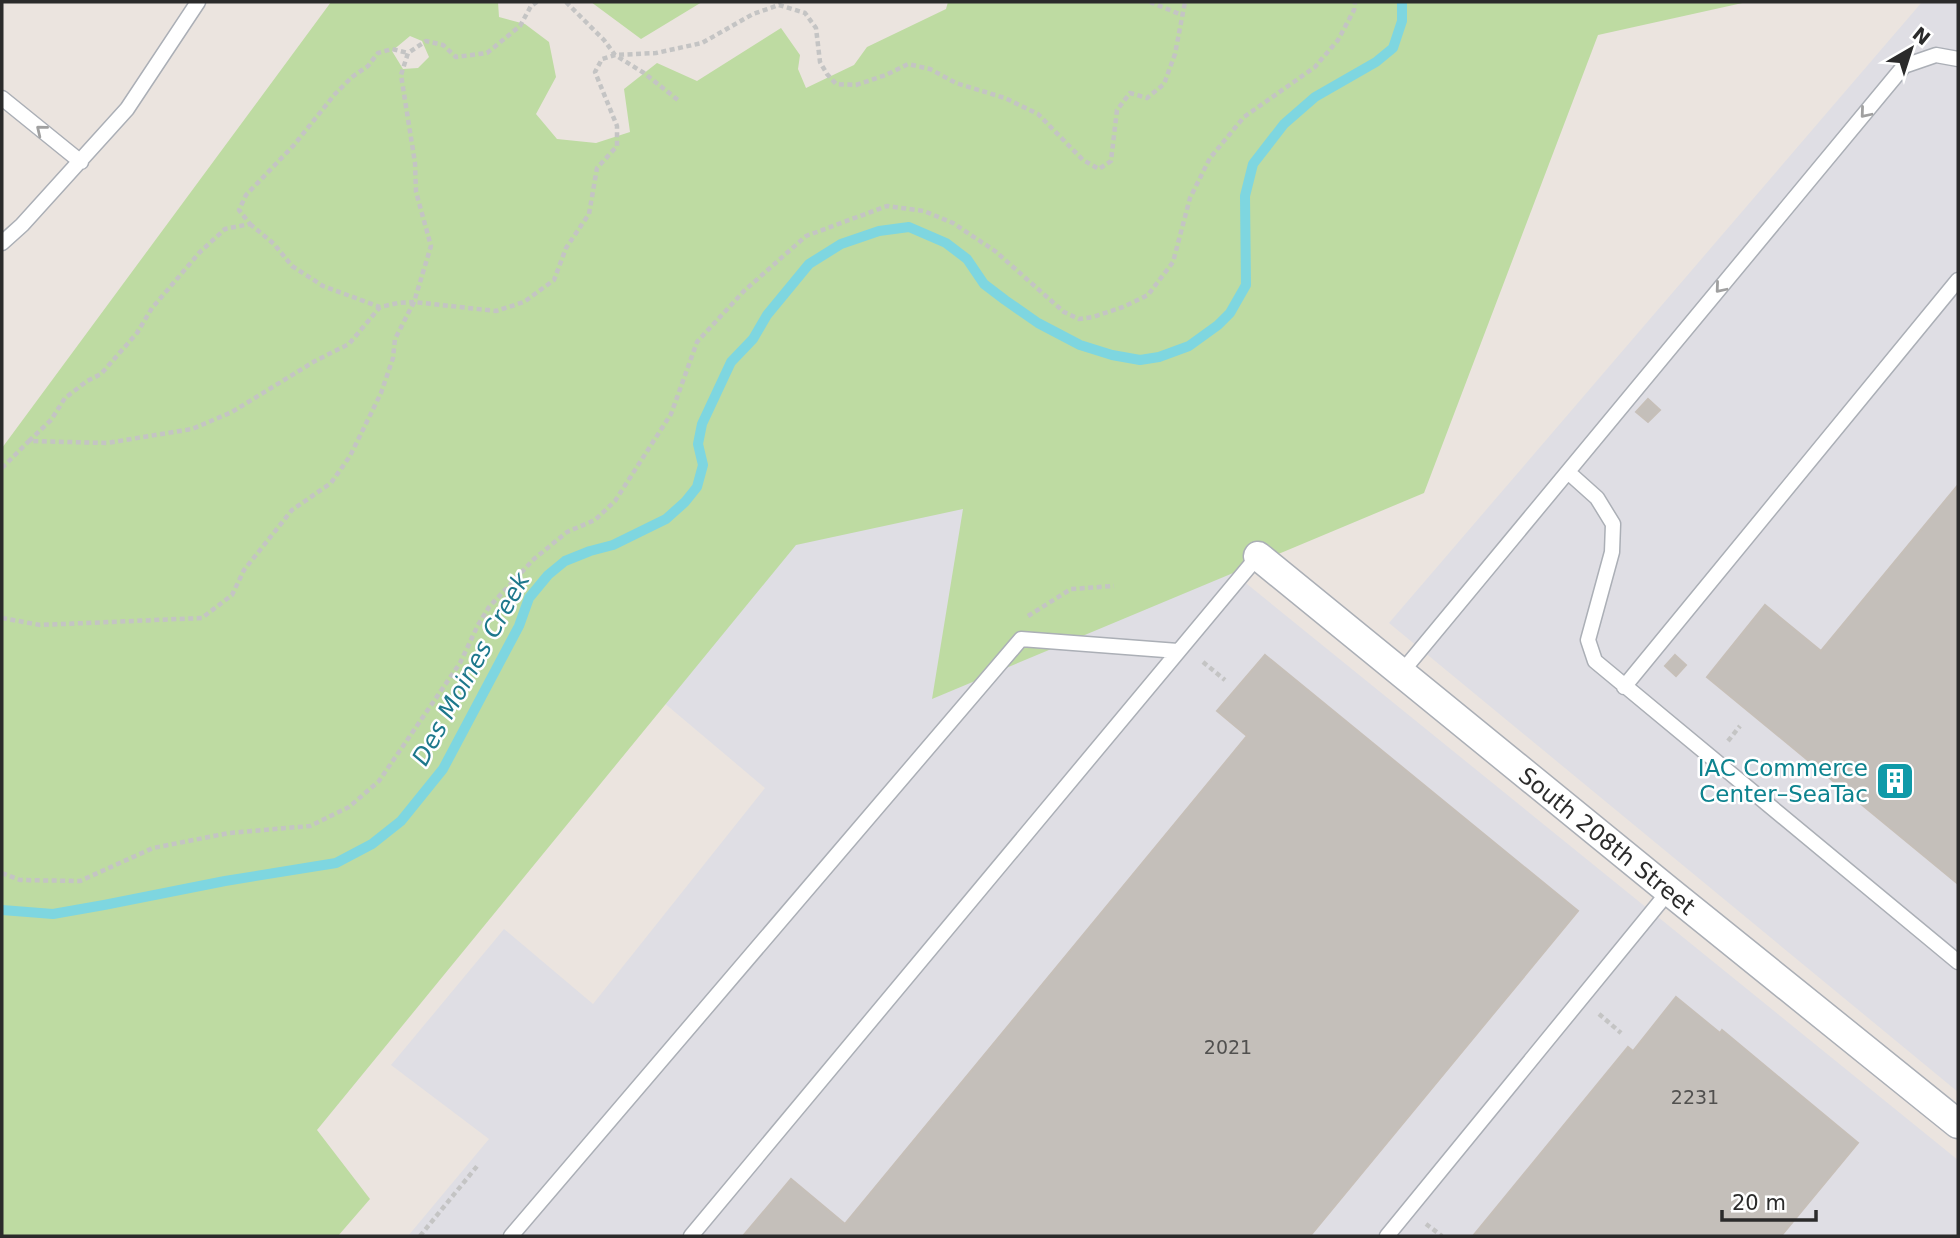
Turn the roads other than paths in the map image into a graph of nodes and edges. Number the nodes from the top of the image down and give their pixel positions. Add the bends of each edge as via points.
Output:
1 (198, 2) edge
2 (1958, 59) edge
3 (2, 98) edge
4 (81, 162) junction
5 (2, 243) edge
6 (1958, 280) edge
7 (1568, 472) junction
8 (1258, 556) joint
9 (1178, 651) junction
10 (1401, 673) junction
11 (1624, 687) junction
12 (1669, 891) junction
13 (1958, 962) edge
14 (1958, 1124) edge
15 (511, 1236) edge
16 (691, 1236) edge
17 (1387, 1236) edge

1 - 4 lane via 127,109
2 -> 7 lane via 1936,55 1904,66
4 -> 3 lane
4 - 5 lane
6 - 11 lane
7 - 10 lane
7 - 11 lane via 1597,498 1613,524 1612,552 1588,640 1595,661
8 - 9 lane
8 - 10 street, South 208th Street
9 - 15 lane via 1021,639
9 - 16 lane
10 - 12 street, South 208th Street
11 - 13 lane
12 - 14 street, South 208th Street
12 - 17 lane

